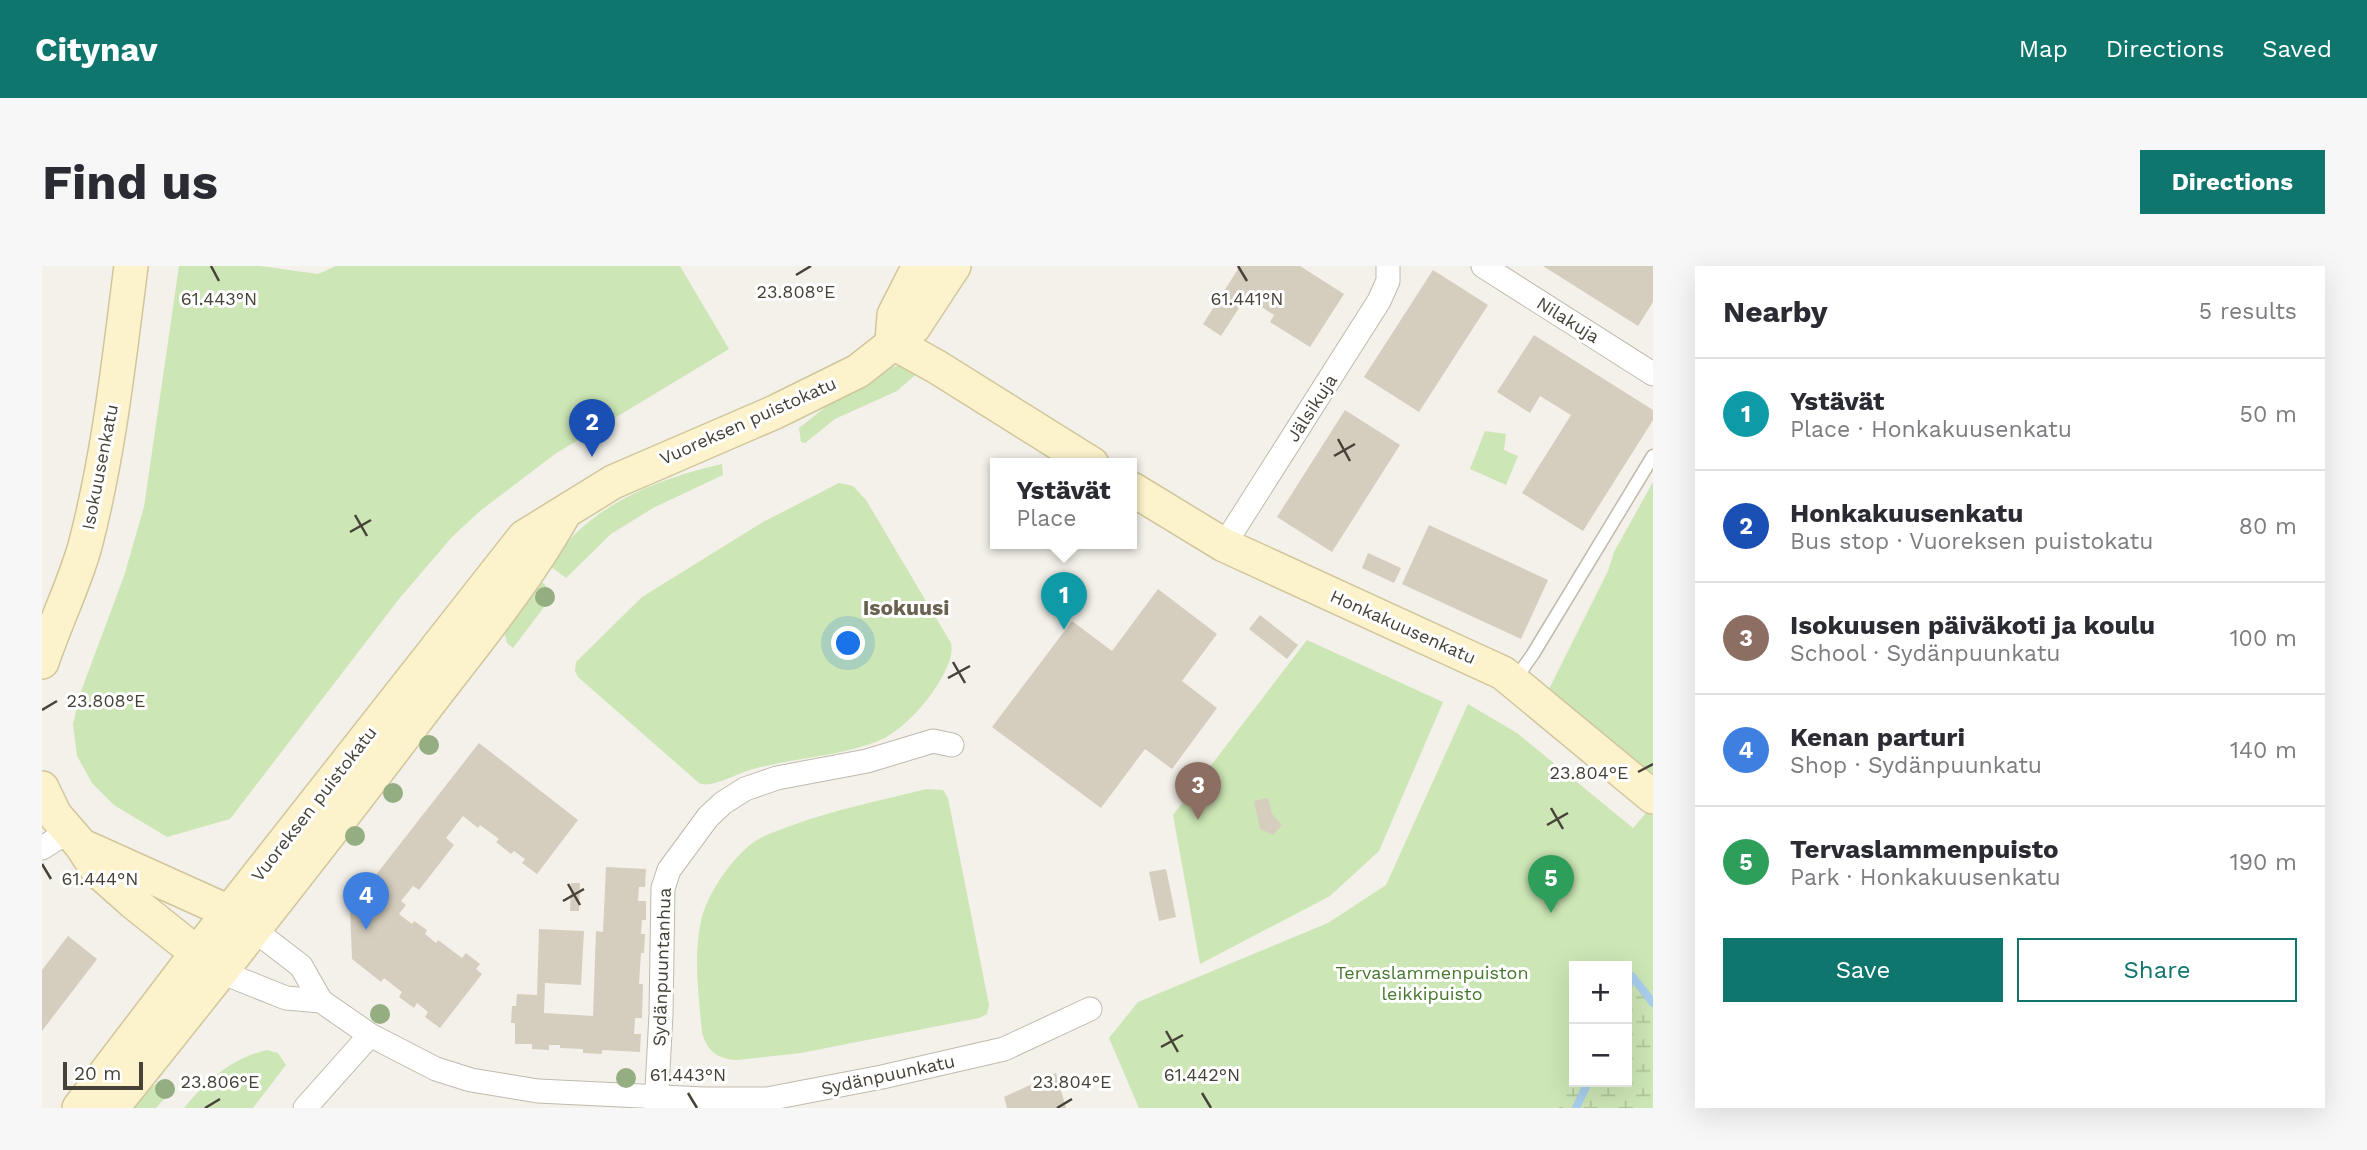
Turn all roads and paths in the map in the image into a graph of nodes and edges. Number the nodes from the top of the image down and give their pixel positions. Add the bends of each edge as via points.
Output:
1 (131, 266) edge
2 (919, 266) edge
3 (954, 266) edge
4 (1388, 266) edge
5 (1483, 266) edge
6 (892, 342) junction
7 (1653, 374) edge
8 (1653, 456) edge
9 (1082, 458) edge
10 (1137, 492) edge
11 (1224, 545) junction
12 (42, 662) edge
13 (1514, 681) junction
14 (952, 745) dead end
15 (42, 788) edge
16 (1653, 797) edge
17 (64, 842) edge
18 (242, 921) junction
19 (209, 962) junction
20 (320, 1001) junction
21 (1090, 1009) dead end
22 (370, 1035) junction
23 (656, 1102) edge
24 (79, 1108) edge
25 (112, 1108) edge
26 (306, 1108) edge

1 - 12 street, Isokuusenkatu via 96,500 84,550
2 - 6 street via 894,315
3 - 6 street, Vuoreksen puistokatu via 914,327
4 - 11 street, Jälsikuja via 1380,301
5 - 7 street, Nilakuja
6 - 9 street
6 - 18 street, Vuoreksen puistokatu via 838,382 613,482 524,537
8 - 13 lane
10 - 11 street, Honkakuusenkatu
11 - 13 street, Honkakuusenkatu via 1495,668
13 - 16 street, Honkakuusenkatu
14 - 23 street, Sydänpuuntanhua via 933,741 867,761 762,782 735,794 708,817 669,870 663,888
15 - 17 street
17 - 18 street
17 - 19 street
18 - 19 street, Vuoreksen puistokatu
18 - 20 street, Sydänpuunkatu via 301,966
19 - 20 street, Sydänpuunkatu via 286,998
19 - 24 street, Vuoreksen puistokatu
19 - 25 street, Vuoreksen puistokatu
20 - 22 street, Sydänpuunkatu
21 - 23 street, Sydänpuunkatu via 1004,1049 882,1077 767,1099
22 - 23 street, Sydänpuunkatu via 436,1069 471,1080
22 - 26 street

